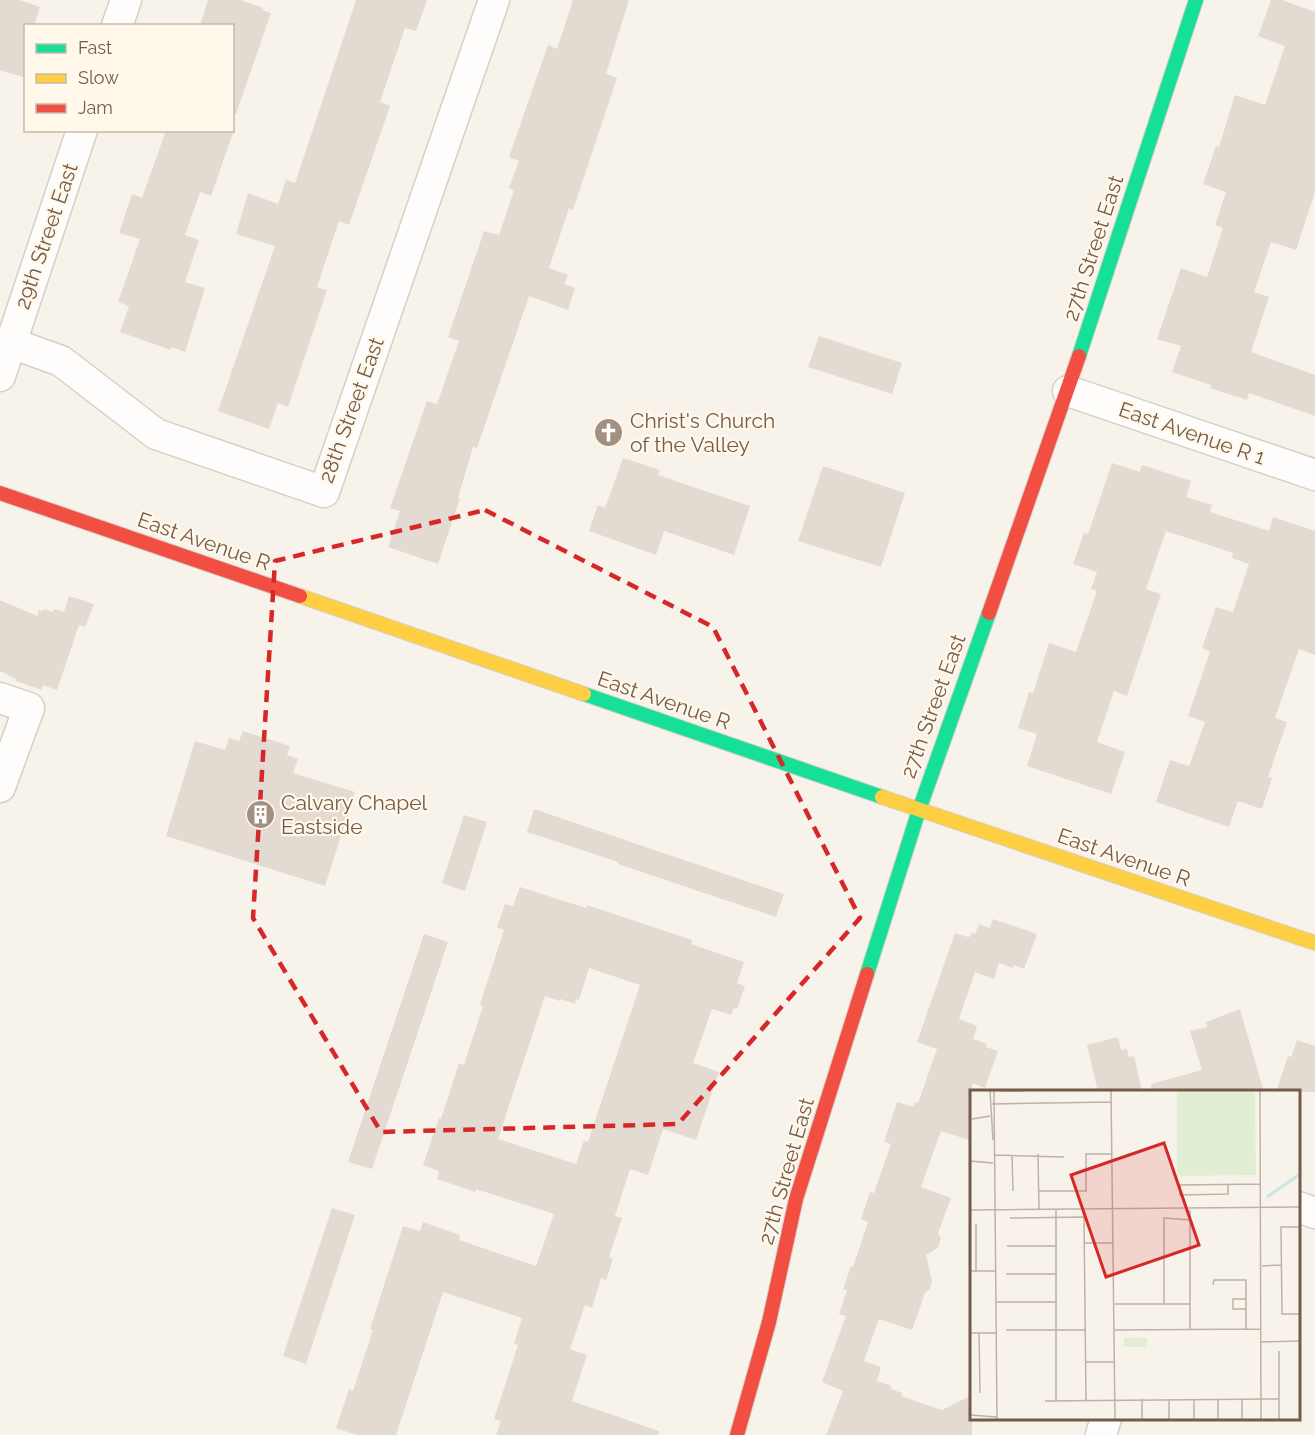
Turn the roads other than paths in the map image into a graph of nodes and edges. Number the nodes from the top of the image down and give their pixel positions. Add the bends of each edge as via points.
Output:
1 (126, 0) edge
2 (494, 0) edge
3 (1196, 0) edge
4 (118, 24) edge
5 (81, 132) edge
6 (11, 343) junction
7 (0, 376) edge
8 (1068, 391) junction
9 (1315, 475) edge
10 (0, 493) edge
11 (0, 698) edge
12 (0, 787) edge
13 (919, 810) junction
14 (1315, 943) edge
15 (1300, 1207) edge
16 (1315, 1213) edge
17 (1106, 1420) edge
18 (737, 1435) edge
19 (1101, 1435) edge

1 - 4 street
2 - 6 street, 28th Street East via 324,492 156,434 61,361
3 - 8 street, 27th Street East
5 - 6 street, 29th Street East
6 - 7 street, 29th Street East
8 - 9 street, East Avenue R 1
8 - 13 street, 27th Street East
10 - 13 street, East Avenue R
11 - 12 street via 29,708
13 - 14 street, East Avenue R
13 - 18 street, 27th Street East via 796,1199 769,1322
15 - 16 street
17 - 19 street

